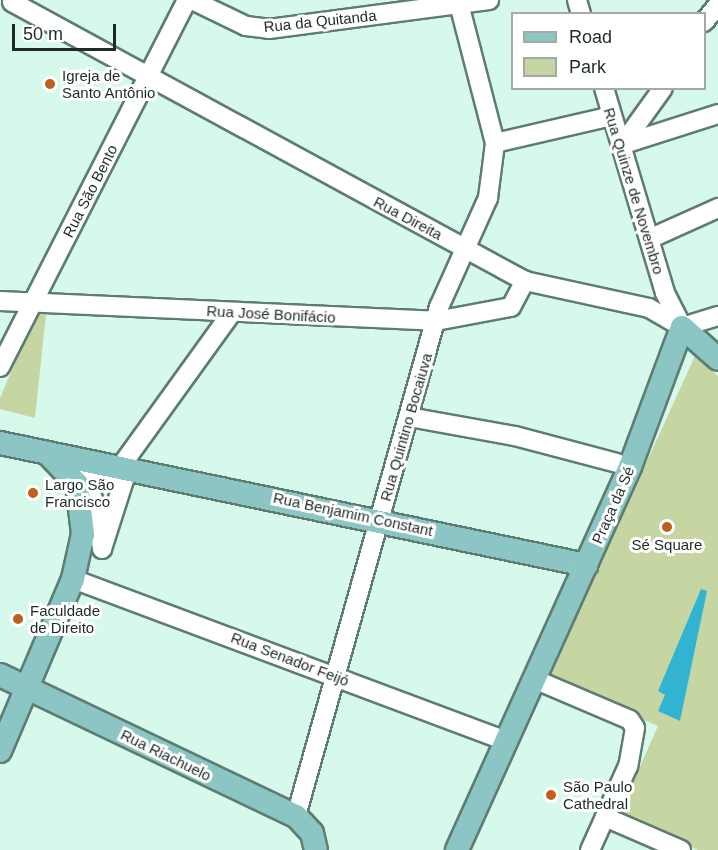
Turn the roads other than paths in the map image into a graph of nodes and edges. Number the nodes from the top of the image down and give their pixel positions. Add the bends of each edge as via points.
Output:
1 (187, 0) edge
2 (192, 0) edge
3 (489, 0) edge
4 (12, 2) dead end
5 (459, 3) edge
6 (718, 5) edge
7 (706, 21) edge
8 (146, 79) junction
9 (605, 90) edge
10 (660, 94) edge
11 (718, 114) edge
12 (612, 116) junction
13 (495, 143) junction
14 (621, 145) junction
15 (718, 208) edge
16 (649, 239) junction
17 (466, 249) junction
18 (525, 281) junction
19 (0, 301) edge
20 (33, 302) junction
21 (232, 312) junction
22 (718, 316) edge
23 (436, 321) junction
24 (682, 327) junction
25 (718, 358) edge
26 (0, 367) edge
27 (409, 417) junction
28 (0, 443) edge
29 (46, 452) junction
30 (617, 463) dead end
31 (121, 466) junction
32 (380, 520) junction
33 (586, 565) junction
34 (73, 579) junction
35 (0, 675) edge
36 (336, 677) junction
37 (534, 680) junction
38 (30, 690) junction
39 (506, 741) junction
40 (0, 751) edge
41 (296, 816) junction
42 (605, 817) junction
43 (316, 850) edge
44 (457, 850) edge
45 (590, 850) edge
46 (681, 850) edge

1 - 8 street, Rua São Bento
2 - 5 street, Rua da Quitanda via 246,26 269,29
3 - 5 street, Rua da Quitanda
4 - 8 street, Rua Direita
5 - 13 street
6 - 7 street
8 - 17 street, Rua Direita
8 - 20 street, Rua São Bento
9 - 12 street, Rua Quinze de Novembro
10 - 14 street
11 - 14 street
12 - 13 street
12 - 14 street, Rua Quinze de Novembro
13 - 17 street, Rua Quintino Bocaiuva via 488,198
14 - 16 street, Rua Quinze de Novembro
15 - 16 street
16 - 24 street, Rua Quinze de Novembro via 665,293
17 - 18 street, Rua Direita
17 - 23 street, Rua Quintino Bocaiuva
18 - 23 street, Rua José Bonifácio via 511,307
18 - 24 street, Rua Direita via 649,308
19 - 20 street, Rua José Bonifácio
20 - 21 street, Rua José Bonifácio
20 - 26 street, Rua São Bento
21 - 23 street, Rua José Bonifácio
21 - 31 street
22 - 24 street
23 - 27 street, Rua Quintino Bocaiuva
24 - 25 main road
24 - 33 main road, Praça da Sé via 661,391
27 - 30 street via 515,436
27 - 32 street, Rua Quintino Bocaiuva
28 - 29 main road
29 - 31 main road
29 - 34 main road via 75,479 83,502 83,534
31 - 32 main road, Rua Benjamim Constant
32 - 33 main road, Rua Benjamim Constant
32 - 36 street, Rua Quintino Bocaiuva
33 - 37 main road, Praça da Sé
34 - 36 street, Rua Senador Feijó
34 - 38 main road
35 - 38 main road, Rua Riachuelo
36 - 39 street, Rua Senador Feijó
36 - 41 street, Rua Quintino Bocaiuva
37 - 39 main road, Praça da Sé
37 - 42 street via 630,720 635,728 628,766
38 - 40 main road
38 - 41 main road, Rua Riachuelo
39 - 44 main road, Praça da Sé
41 - 43 main road, Rua Riachuelo via 312,833
42 - 45 street
42 - 46 street

